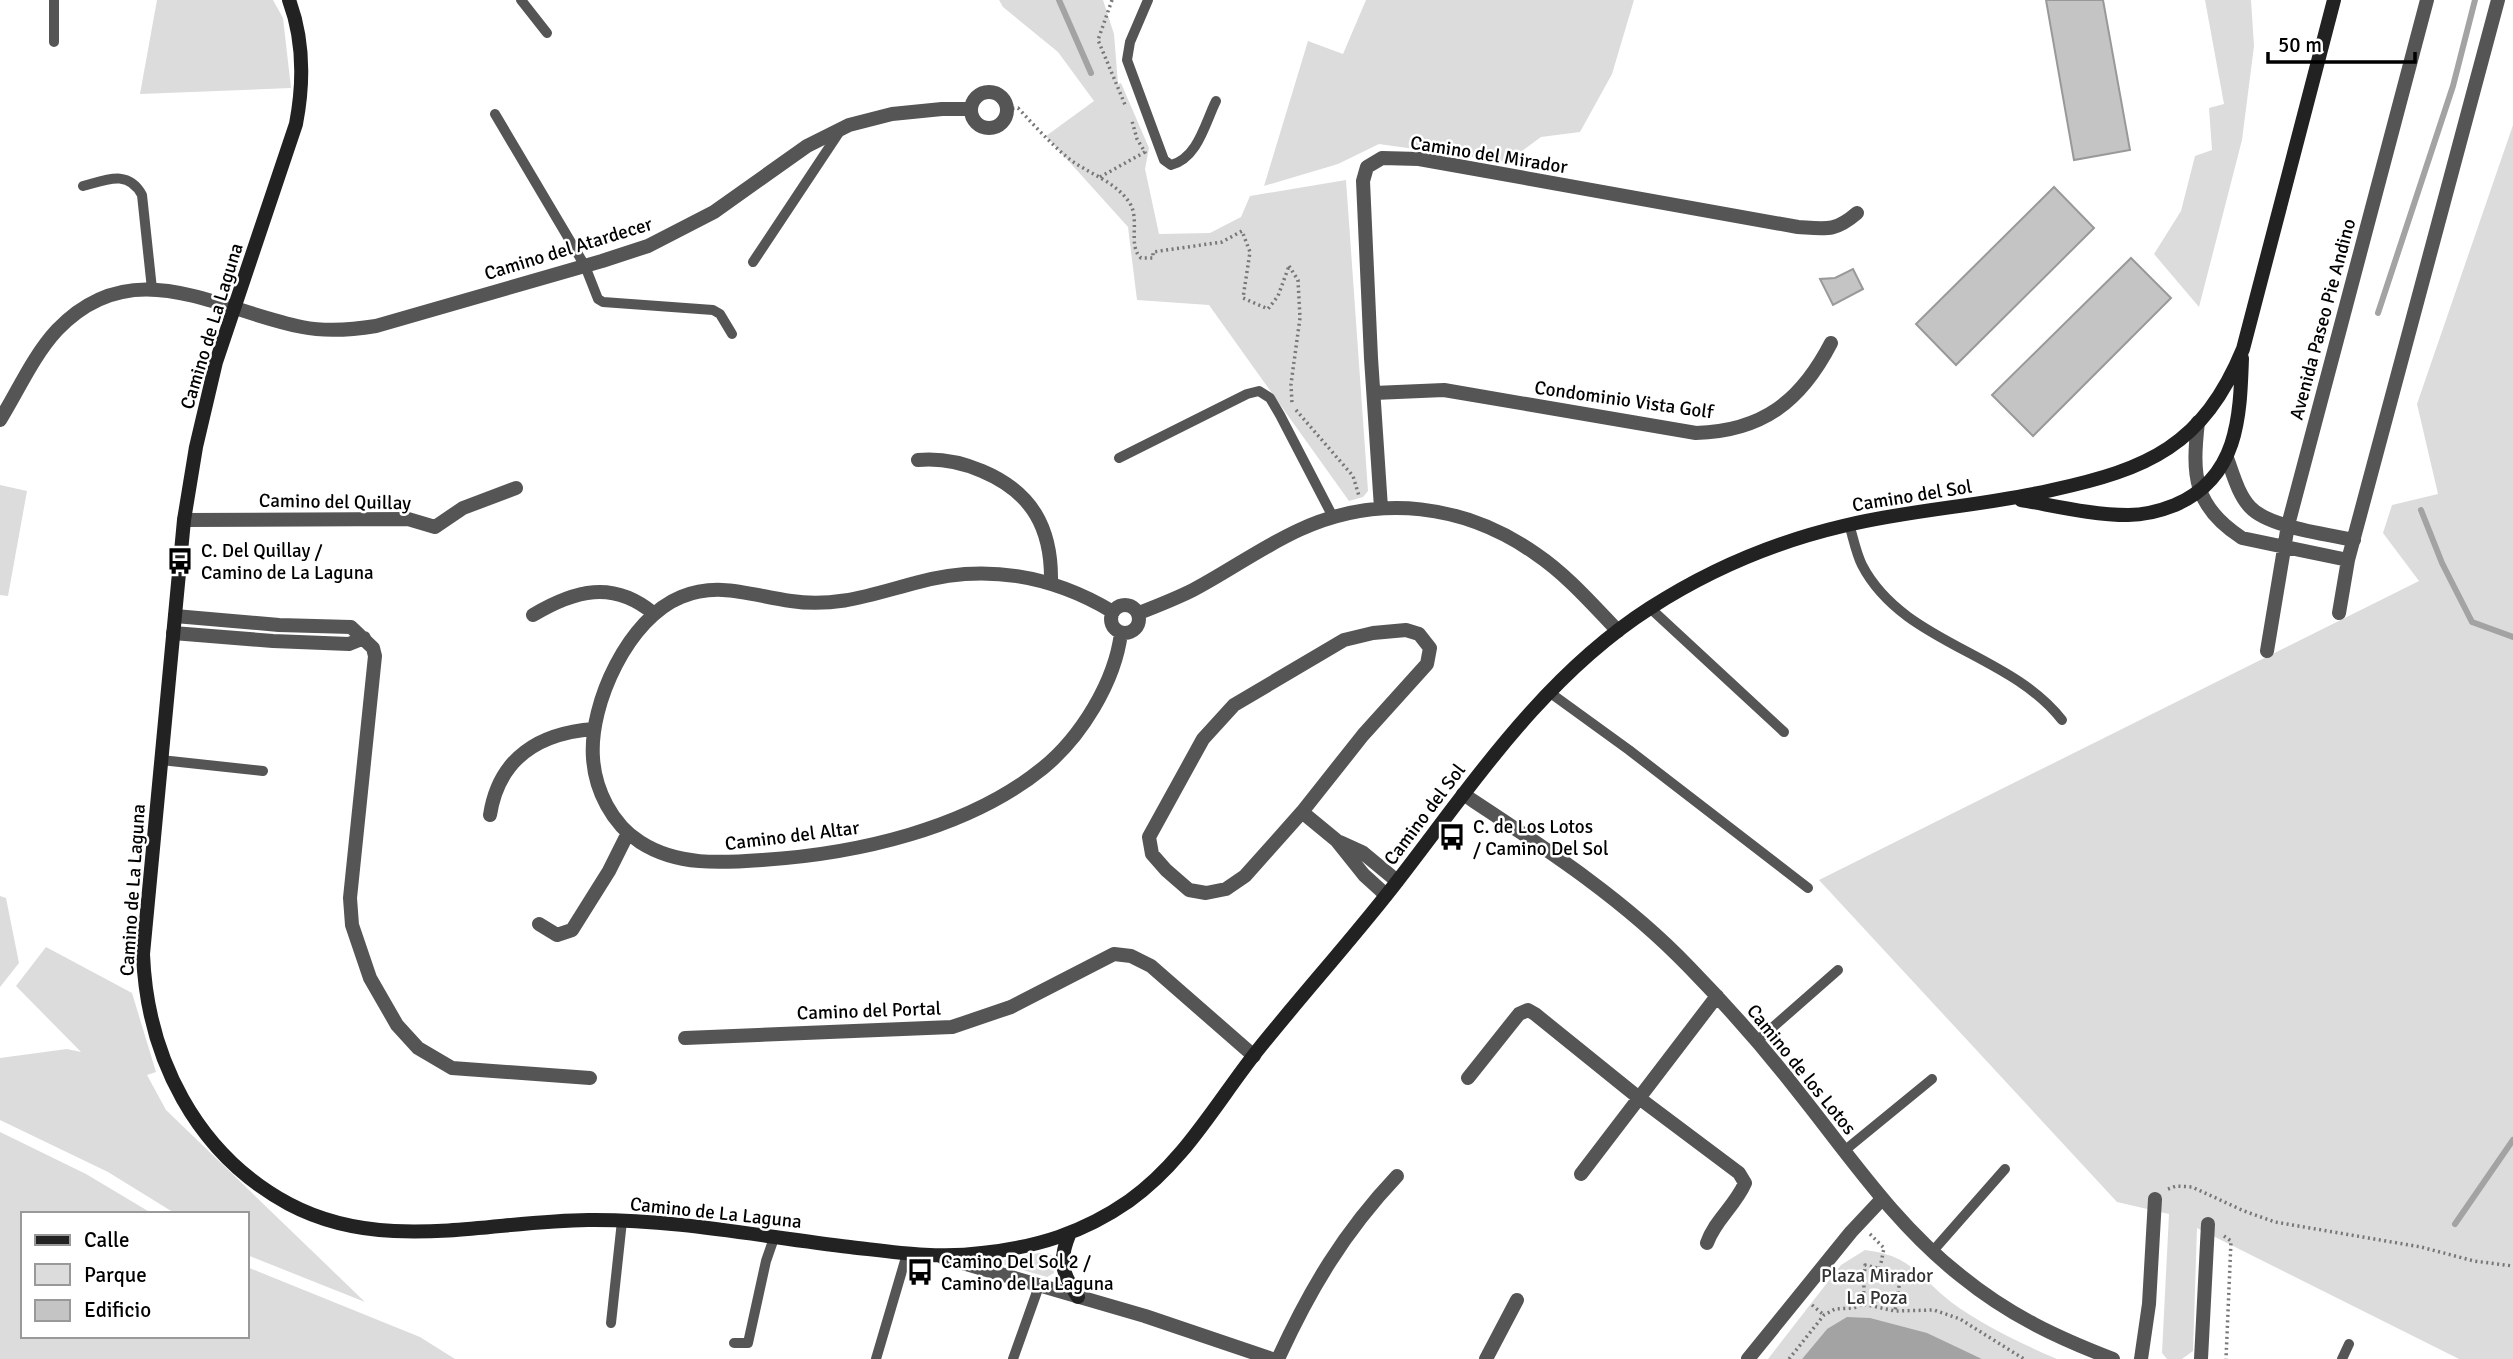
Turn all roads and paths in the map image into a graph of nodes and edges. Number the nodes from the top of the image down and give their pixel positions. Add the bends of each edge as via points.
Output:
1 (54, 0) edge
2 (289, 0) edge
3 (522, 0) edge
4 (1112, 0) edge
5 (1149, 0) edge
6 (2334, 0) edge
7 (2427, 0) edge
8 (2498, 0) edge
9 (547, 33) dead end
10 (54, 43) dead end
11 (1216, 101) dead end
12 (971, 109) junction
13 (1007, 109) junction
14 (495, 114) dead end
15 (842, 128) junction
16 (1100, 177) junction
17 (83, 186) dead end
18 (1857, 213) dead end
19 (753, 262) dead end
20 (584, 266) junction
21 (152, 289) junction
22 (234, 307) junction
23 (732, 334) dead end
24 (1831, 343) dead end
25 (2243, 349) junction
26 (1374, 393) junction
27 (0, 420) edge
28 (2198, 422) junction
29 (1119, 457) dead end
30 (2227, 458) junction
31 (918, 460) dead end
32 (516, 488) dead end
33 (2199, 492) junction
34 (2013, 499) junction
35 (1375, 508) junction
36 (1334, 517) junction
37 (184, 520) junction
38 (1849, 524) junction
39 (2288, 524) junction
40 (2354, 540) junction
41 (2283, 547) junction
42 (2348, 560) junction
43 (1051, 582) junction
44 (1650, 608) junction
45 (1113, 612) junction
46 (653, 613) junction
47 (1139, 613) junction
48 (2339, 613) dead end
49 (533, 615) dead end
50 (175, 616) junction
51 (303, 626) junction
52 (1618, 631) junction
53 (173, 633) junction
54 (1121, 633) junction
55 (364, 638) junction
56 (302, 642) junction
57 (2267, 651) dead end
58 (1549, 692) junction
59 (2062, 720) dead end
60 (594, 729) junction
61 (1784, 732) dead end
62 (161, 760) junction
63 (263, 771) dead end
64 (1463, 794) junction
65 (1302, 812) junction
66 (490, 815) dead end
67 (628, 833) junction
68 (1336, 839) junction
69 (1397, 881) junction
70 (1808, 888) dead end
71 (1386, 895) junction
72 (539, 924) dead end
73 (1838, 970) dead end
74 (1717, 996) junction
75 (685, 1038) dead end
76 (1756, 1042) junction
77 (1254, 1056) junction
78 (1468, 1078) dead end
79 (590, 1079) dead end
80 (1932, 1079) dead end
81 (1639, 1098) junction
82 (1844, 1151) junction
83 (2005, 1169) dead end
84 (1581, 1174) dead end
85 (1397, 1176) dead end
86 (1882, 1199) junction
87 (2155, 1199) joint
88 (622, 1221) junction
89 (1860, 1224) junction
90 (2208, 1224) joint
91 (1069, 1235) junction
92 (774, 1238) junction
93 (1707, 1243) dead end
94 (1933, 1252) junction
95 (907, 1254) junction
96 (941, 1256) junction
97 (2513, 1266) edge
98 (1880, 1268) junction
99 (1039, 1286) junction
100 (1078, 1297) junction
101 (1517, 1300) dead end
102 (1863, 1304) junction
103 (1895, 1311) junction
104 (611, 1323) dead end
105 (734, 1343) dead end
106 (2349, 1344) dead end
107 (876, 1359) edge
108 (1013, 1359) edge
109 (1272, 1359) edge
110 (1278, 1359) edge
111 (1486, 1359) edge
112 (1748, 1359) edge
113 (1789, 1359) edge
114 (2024, 1359) edge
115 (2113, 1359) edge
116 (2141, 1359) edge
117 (2201, 1359) edge
118 (2226, 1359) edge
119 (2342, 1359) edge

1 - 10 lane
2 - 22 street, Camino de La Laguna via 301,52 296,124
3 - 9 lane
4 - 16 path via 1098,40 1145,152
5 - 11 lane via 1127,60 1164,160 1171,165 1190,155
6 - 25 street, Camino del Sol
7 - 39 street, Avenida Paseo Pie Andino
8 - 40 street
12 - 13 street via 978,95 988,91 999,94
12 - 13 street via 976,122 987,128 1003,121
12 - 15 street, Camino del Atardecer via 892,114
13 - 16 path via 1018,108 1070,159
14 - 20 lane
15 - 19 lane
15 - 20 street, Camino del Atardecer via 797,152 693,225 648,246
16 - 35 path via 1130,202 1141,258 1222,242 1242,231 1250,252 1243,298 1268,309 1289,266 1298,280 1300,318 1291,384 1293,406 1353,476 1357,494
17 - 21 lane via 113,178 137,185 142,195
18 - 26 street, Camino del Mirador via 1842,226 1798,227 1419,159 1382,158 1367,167 1363,181
20 - 22 street, Camino del Atardecer via 357,329 304,327
20 - 23 lane via 603,302 713,310
21 - 22 street, Camino del Atardecer via 174,290
21 - 27 street, Camino del Atardecer via 113,295 70,318 37,356
22 - 37 street, Camino de La Laguna via 205,405
24 - 26 street, Condominio Vista Golf via 1817,371 1795,396 1768,415 1721,432 1696,433 1444,390
25 - 28 street, Camino del Sol via 2224,388
25 - 30 street, Camino del Sol via 2240,399
26 - 35 street, Camino del Mirador
28 - 33 street via 2194,462
28 - 34 street, Camino del Sol via 2181,439 2140,465
29 - 36 lane via 1259,391 1270,398
30 - 33 street, Camino del Sol
30 - 39 street via 2252,509
31 - 43 street via 940,459 970,466 1017,491 1042,524
32 - 37 street, Camino del Quillay via 463,508 435,527 408,519
33 - 34 street, Camino del Sol via 2167,509 2130,515
33 - 41 street via 2228,529 2242,538
34 - 38 street, Camino del Sol
35 - 36 street
35 - 52 street via 1461,517 1503,534 1560,572
36 - 47 street
37 - 50 street, Camino de La Laguna
38 - 44 street, Camino del Sol via 1757,553
38 - 59 lane via 1861,564 1905,615 2022,681
39 - 40 street
39 - 41 street, Avenida Paseo Pie Andino
40 - 42 street
41 - 42 street
41 - 57 street, Avenida Paseo Pie Andino
42 - 48 street
43 - 45 street, Camino del Altar
43 - 46 street, Camino del Altar via 1001,573 954,574 856,600 825,603 710,589 681,597
44 - 52 street, Camino del Sol
44 - 61 lane
45 - 47 street via 1126,604
45 - 54 street via 1113,627
46 - 49 street via 629,597 599,592 566,598
46 - 60 street, Camino del Altar via 614,670
47 - 54 street via 1138,627
50 - 51 street
50 - 53 street, Camino de La Laguna
51 - 55 street via 351,627
51 - 56 street
52 - 58 street, Camino del Sol
53 - 56 street
53 - 62 street, Camino de La Laguna
54 - 67 street, Camino del Altar via 1104,685 1060,752 1011,790 936,825 847,850 716,863 667,855
55 - 56 street via 349,644
55 - 79 street via 375,656 350,898 352,925 369,978 397,1025 418,1048 452,1068
58 - 64 street, Camino del Sol
58 - 70 lane
60 - 66 street via 563,733 519,756 496,789
60 - 67 street, Camino del Altar via 592,756 598,785
62 - 63 lane
62 - 88 street, Camino de La Laguna via 143,954 148,1012 177,1090 204,1132 231,1161 295,1208 366,1230 415,1233 541,1221
64 - 69 street, Camino del Sol
64 - 74 street, Camino de los Lotos via 1600,888 1654,933
65 - 65 street via 1245,876 1226,889 1189,890 1152,854 1149,838 1164,808 1203,739 1234,705 1344,640 1406,630 1419,634 1430,648 1427,664
65 - 68 street
67 - 72 street via 572,930 557,935
68 - 69 street via 1362,852
68 - 71 street
69 - 71 street, Camino del Sol
71 - 77 street, Camino del Sol
73 - 76 lane
74 - 76 street, Camino de los Lotos
74 - 81 street
75 - 77 street, Camino del Portal via 952,1027 1011,1007 1114,954 1132,956 1151,966
76 - 82 street, Camino de los Lotos
77 - 91 street, Camino del Sol via 1168,1167 1127,1202
78 - 81 street via 1519,1014 1528,1010
80 - 82 lane
81 - 84 street
81 - 93 street via 1739,1173 1745,1183
82 - 86 street, Camino de los Lotos
83 - 94 lane
85 - 110 street via 1338,1246
86 - 89 street
86 - 94 street, Camino de los Lotos
87 - 97 path via 2176,1186 2192,1187 2275,1222
87 - 116 street via 2150,1304
88 - 92 street, Camino de La Laguna via 687,1224
88 - 104 lane
89 - 98 path via 1884,1248
89 - 112 street
90 - 117 street
90 - 118 path via 2231,1241
91 - 96 street, Camino del Sol via 981,1254
91 - 100 street via 1061,1254 1065,1278
92 - 95 street, Camino de La Laguna
92 - 105 lane via 748,1343
94 - 115 street, Camino de los Lotos via 2012,1312 2060,1339
95 - 96 street, Camino de La Laguna
95 - 107 lane
96 - 99 street, Camino de La Laguna
98 - 102 path via 1865,1265
98 - 103 path via 1901,1274
99 - 100 street, Camino de La Laguna
99 - 108 lane
100 - 109 street, Camino de La Laguna
101 - 111 street
102 - 103 path
102 - 113 path via 1824,1315
103 - 114 path via 1934,1310 1960,1318
106 - 119 lane

